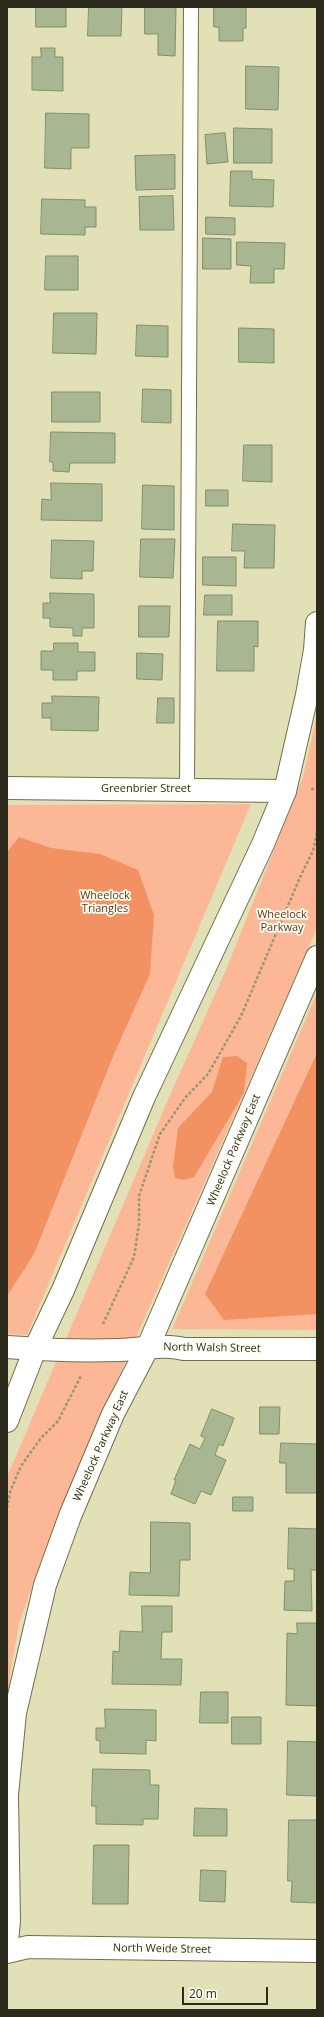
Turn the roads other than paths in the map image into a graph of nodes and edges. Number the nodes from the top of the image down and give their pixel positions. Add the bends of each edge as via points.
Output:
1 (191, 7) edge
2 (317, 623) edge
3 (7, 788) edge
4 (187, 790) junction
5 (285, 791) junction
6 (317, 957) edge
7 (7, 1347) edge
8 (36, 1349) junction
9 (148, 1349) junction
10 (317, 1349) edge
11 (7, 1421) edge
12 (7, 1941) edge
13 (317, 1951) edge
14 (7, 1952) edge

1 - 4 lane
2 - 5 street via 307,695
3 - 4 street, Greenbrier Street
4 - 5 street, Greenbrier Street
5 - 8 street via 264,844 144,1097
6 - 9 street, Wheelock Parkway East
7 - 8 street, North Walsh Street
8 - 9 street, North Walsh Street
8 - 11 street
9 - 10 street, North Walsh Street via 171,1346 184,1349
9 - 12 street, Wheelock Parkway East via 113,1414 70,1516 45,1585 26,1658 15,1713 7,1795
13 - 14 street, North Weide Street via 28,1947

